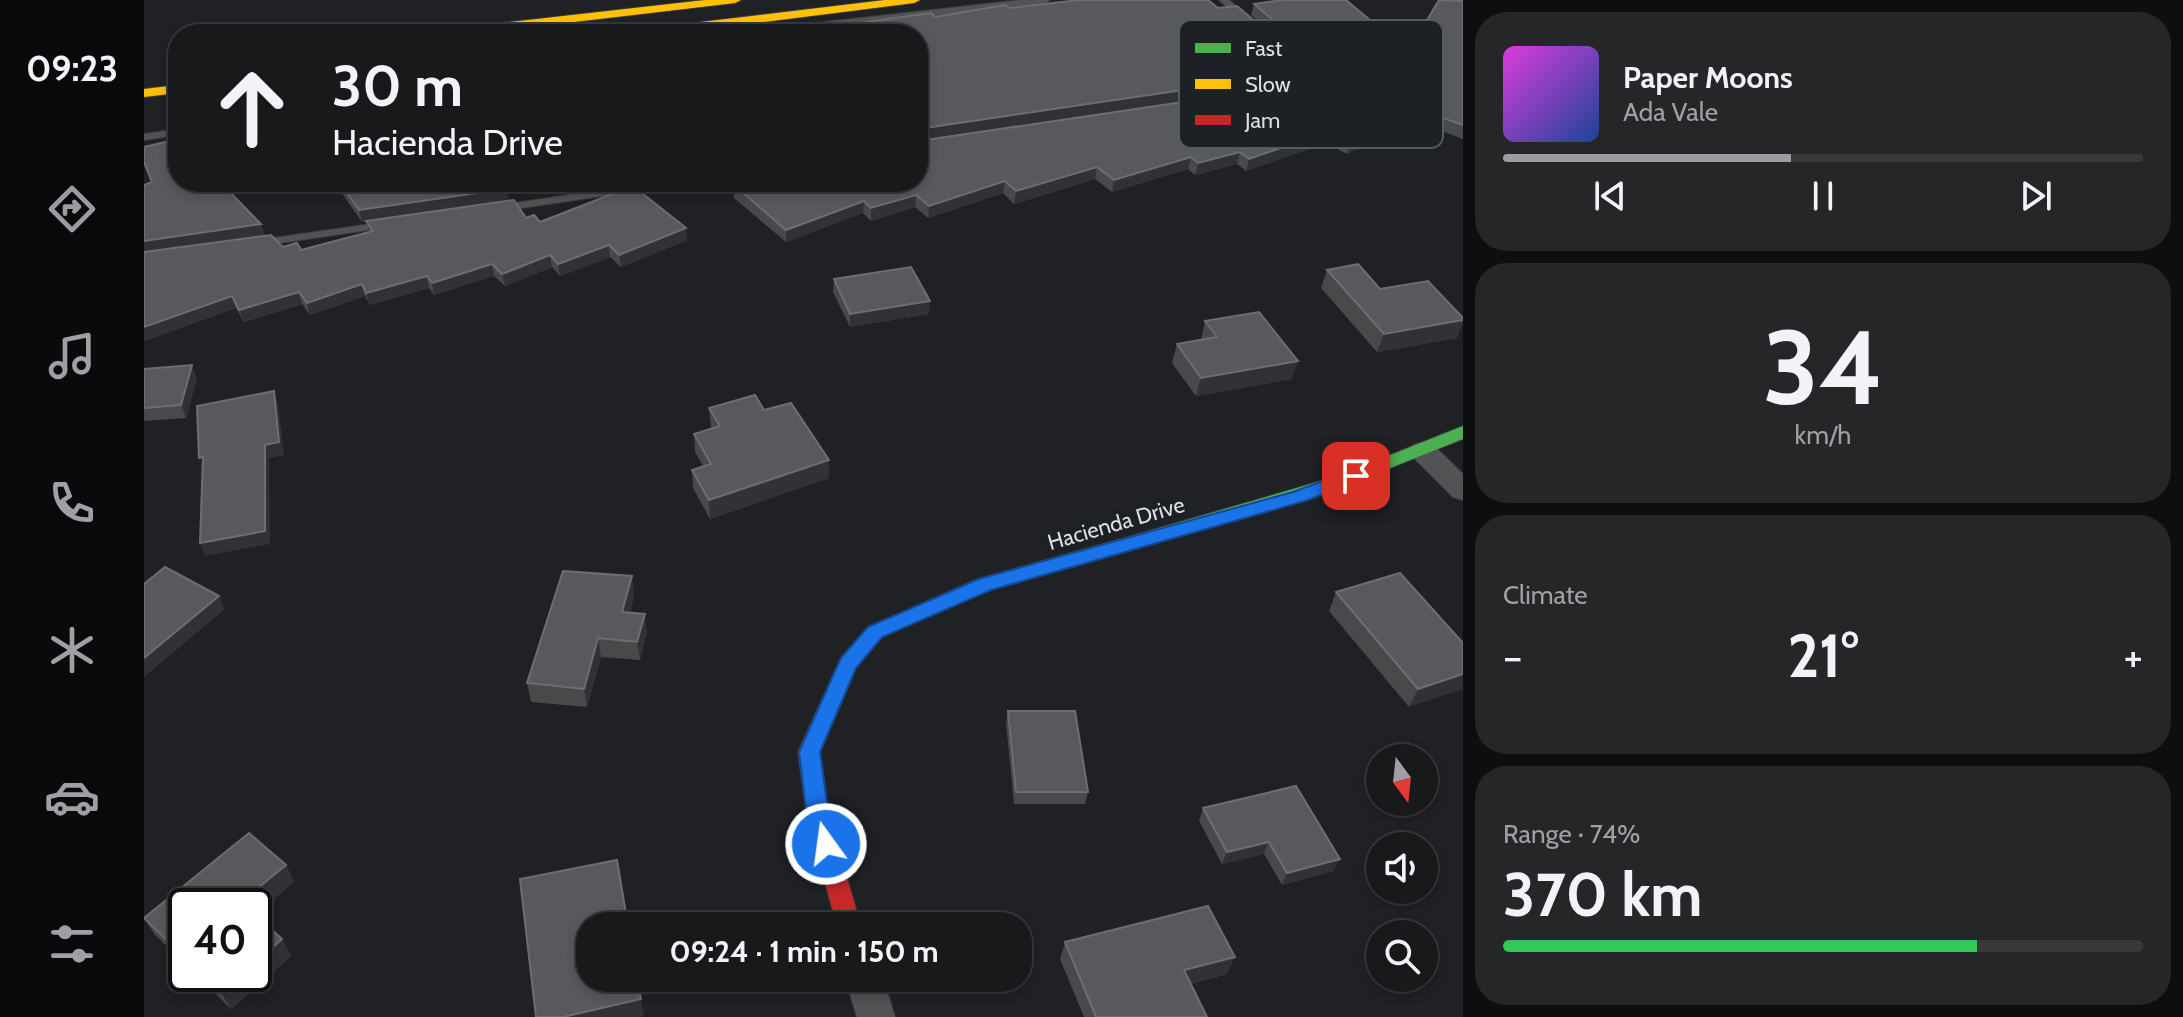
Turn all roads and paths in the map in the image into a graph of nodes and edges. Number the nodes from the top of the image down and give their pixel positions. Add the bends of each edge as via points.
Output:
1 (735, 0) edge
2 (914, 0) edge
3 (1045, 0) edge
4 (1224, 0) edge
5 (1247, 20) edge
6 (527, 24) edge
7 (713, 24) edge
8 (833, 24) edge
9 (168, 90) edge
10 (144, 93) edge
11 (168, 133) edge
12 (144, 137) edge
13 (601, 192) edge
14 (488, 210) edge
15 (394, 224) edge
16 (253, 244) edge
17 (1463, 432) edge
18 (1423, 451) junction
19 (1463, 490) edge
20 (845, 912) edge
21 (868, 992) edge
22 (876, 1017) edge

1 - 6 street
2 - 7 street
3 - 8 lane
4 - 5 lane
9 - 10 street
11 - 12 lane
13 - 14 lane
15 - 16 lane
17 - 18 street, Hacienda Drive
18 - 19 street
18 - 20 street, Hacienda Drive via 1298,497 985,584 875,632 848,664 809,752 818,817
21 - 22 street

